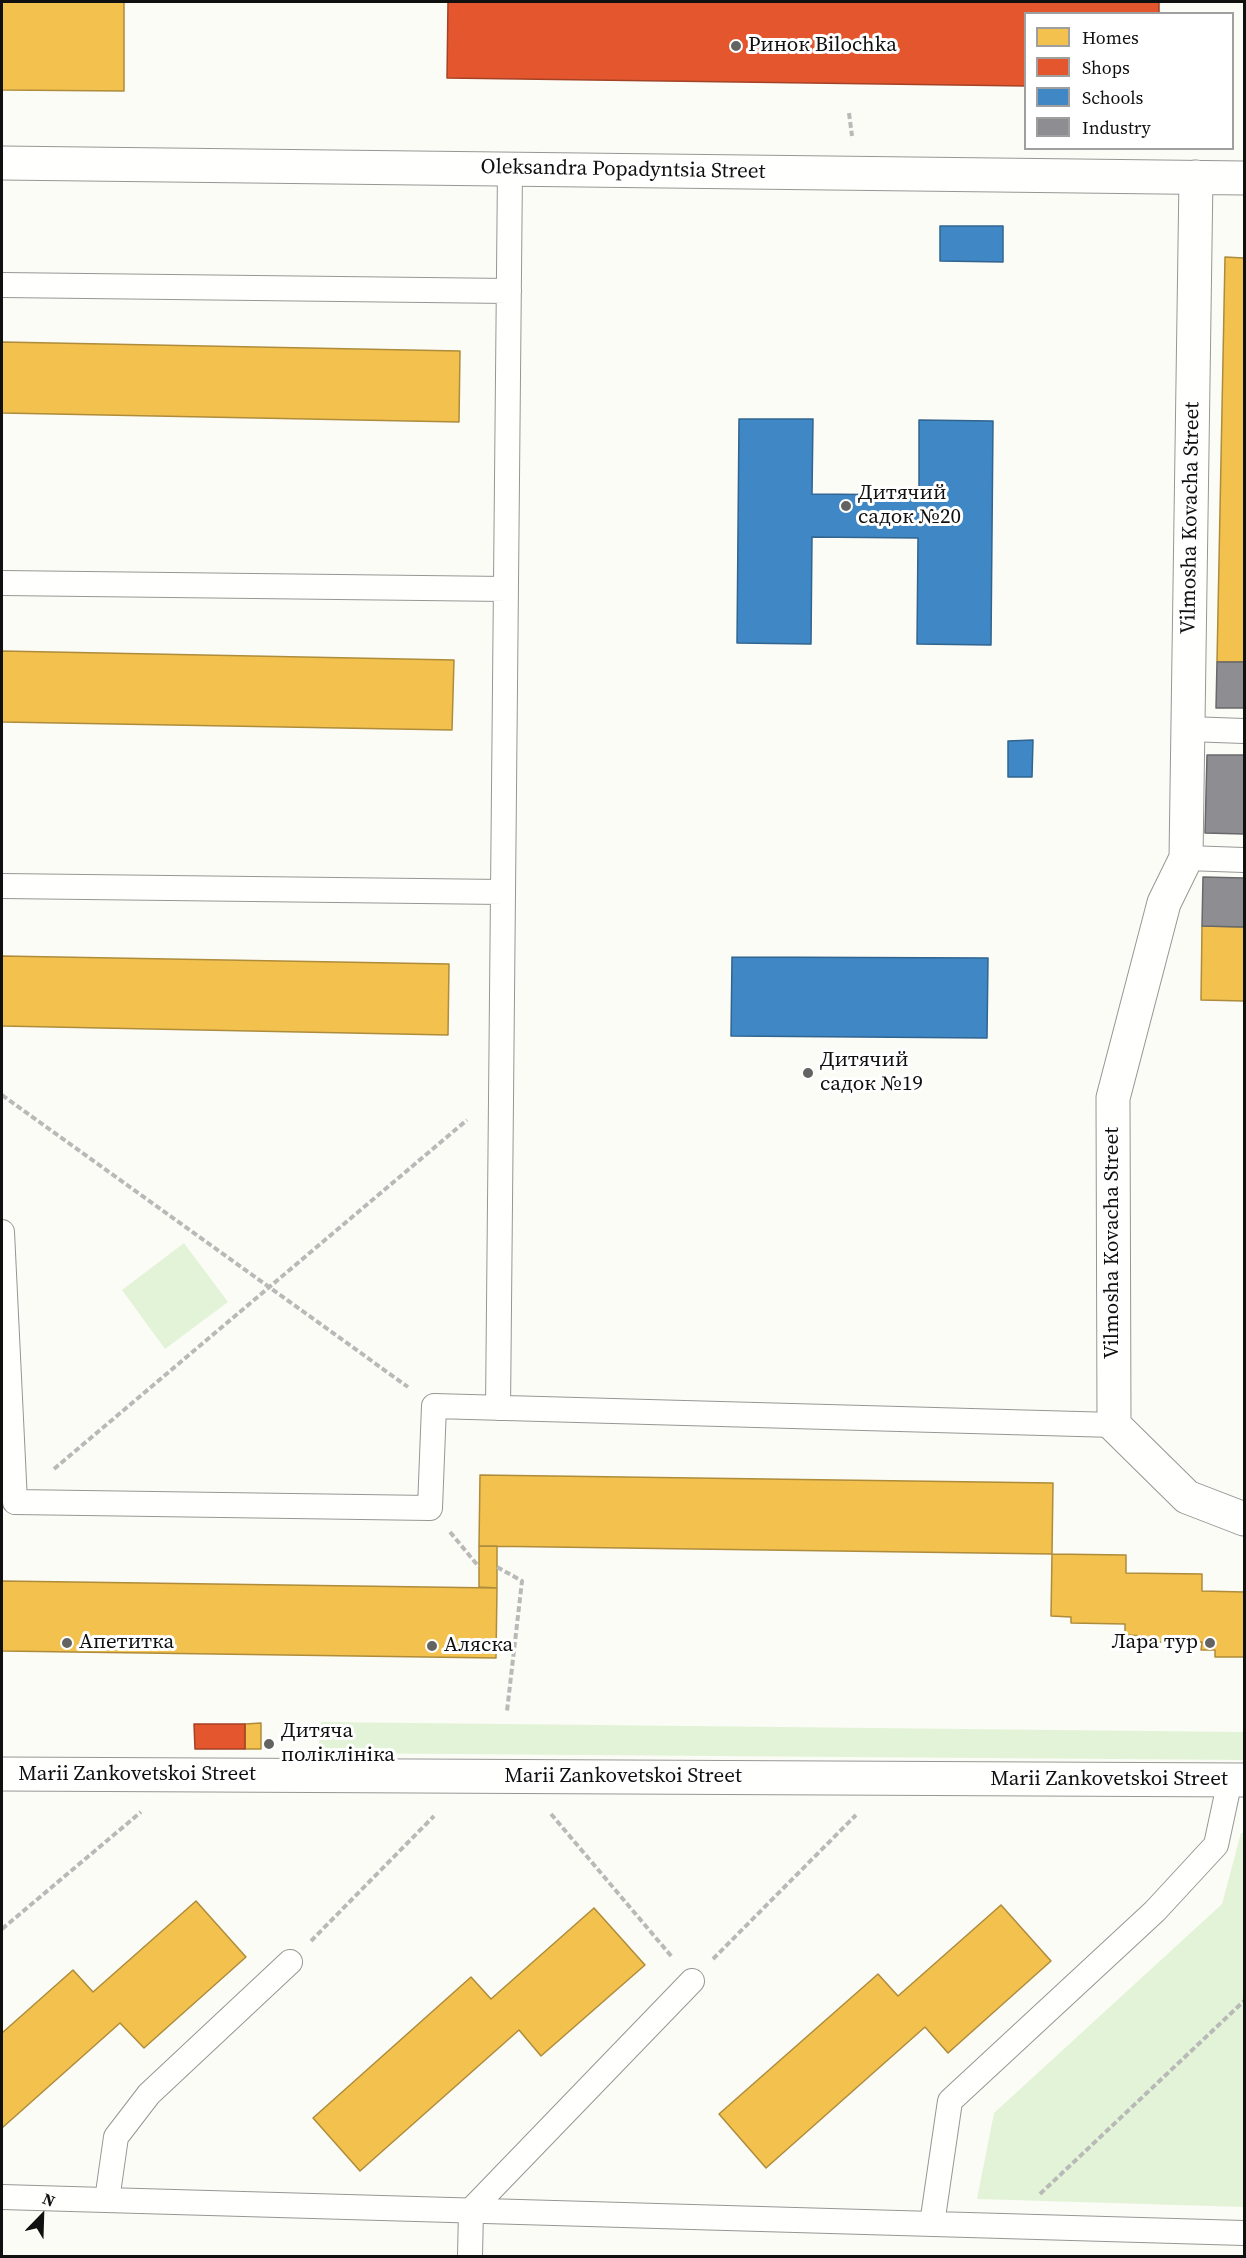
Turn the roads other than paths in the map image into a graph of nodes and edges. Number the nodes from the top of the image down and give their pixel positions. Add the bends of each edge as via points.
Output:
1 (2, 163) edge
2 (510, 169) junction
3 (1196, 177) junction
4 (1245, 178) edge
5 (2, 285) edge
6 (509, 291) junction
7 (2, 583) edge
8 (506, 589) junction
9 (1188, 729) junction
10 (1245, 731) edge
11 (1186, 858) junction
12 (1245, 860) edge
13 (2, 886) edge
14 (503, 892) junction
15 (2, 1232) edge
16 (498, 1408) junction
17 (1114, 1425) junction
18 (1245, 1519) edge
19 (2, 1774) edge
20 (1237, 1780) edge
21 (290, 1962) road end
22 (692, 1981) road end
23 (2, 2197) edge
24 (107, 2200) junction
25 (471, 2210) junction
26 (932, 2224) junction
27 (1245, 2233) edge
28 (470, 2256) edge

1 - 2 street, Oleksandra Popadyntsia Street
2 - 3 street, Oleksandra Popadyntsia Street
2 - 6 lane
3 - 4 street, Oleksandra Popadyntsia Street
3 - 9 street, Vilmosha Kovacha Street
5 - 6 lane
6 - 8 lane
7 - 8 lane
8 - 14 lane
9 - 10 lane
9 - 11 street, Vilmosha Kovacha Street
11 - 12 lane
11 - 17 street, Vilmosha Kovacha Street via 1164,903 1113,1098
13 - 14 lane
14 - 16 lane
15 - 16 lane via 15,1502 430,1508 434,1406
16 - 17 lane
17 - 18 street via 1187,1497
19 - 20 street, Marii Zankovetskoi Street
20 - 26 lane via 1216,1845 1155,1911 950,2101
21 - 24 lane via 149,2094 116,2137
22 - 25 lane
23 - 24 lane
24 - 25 lane
25 - 26 lane
25 - 28 lane
26 - 27 lane

